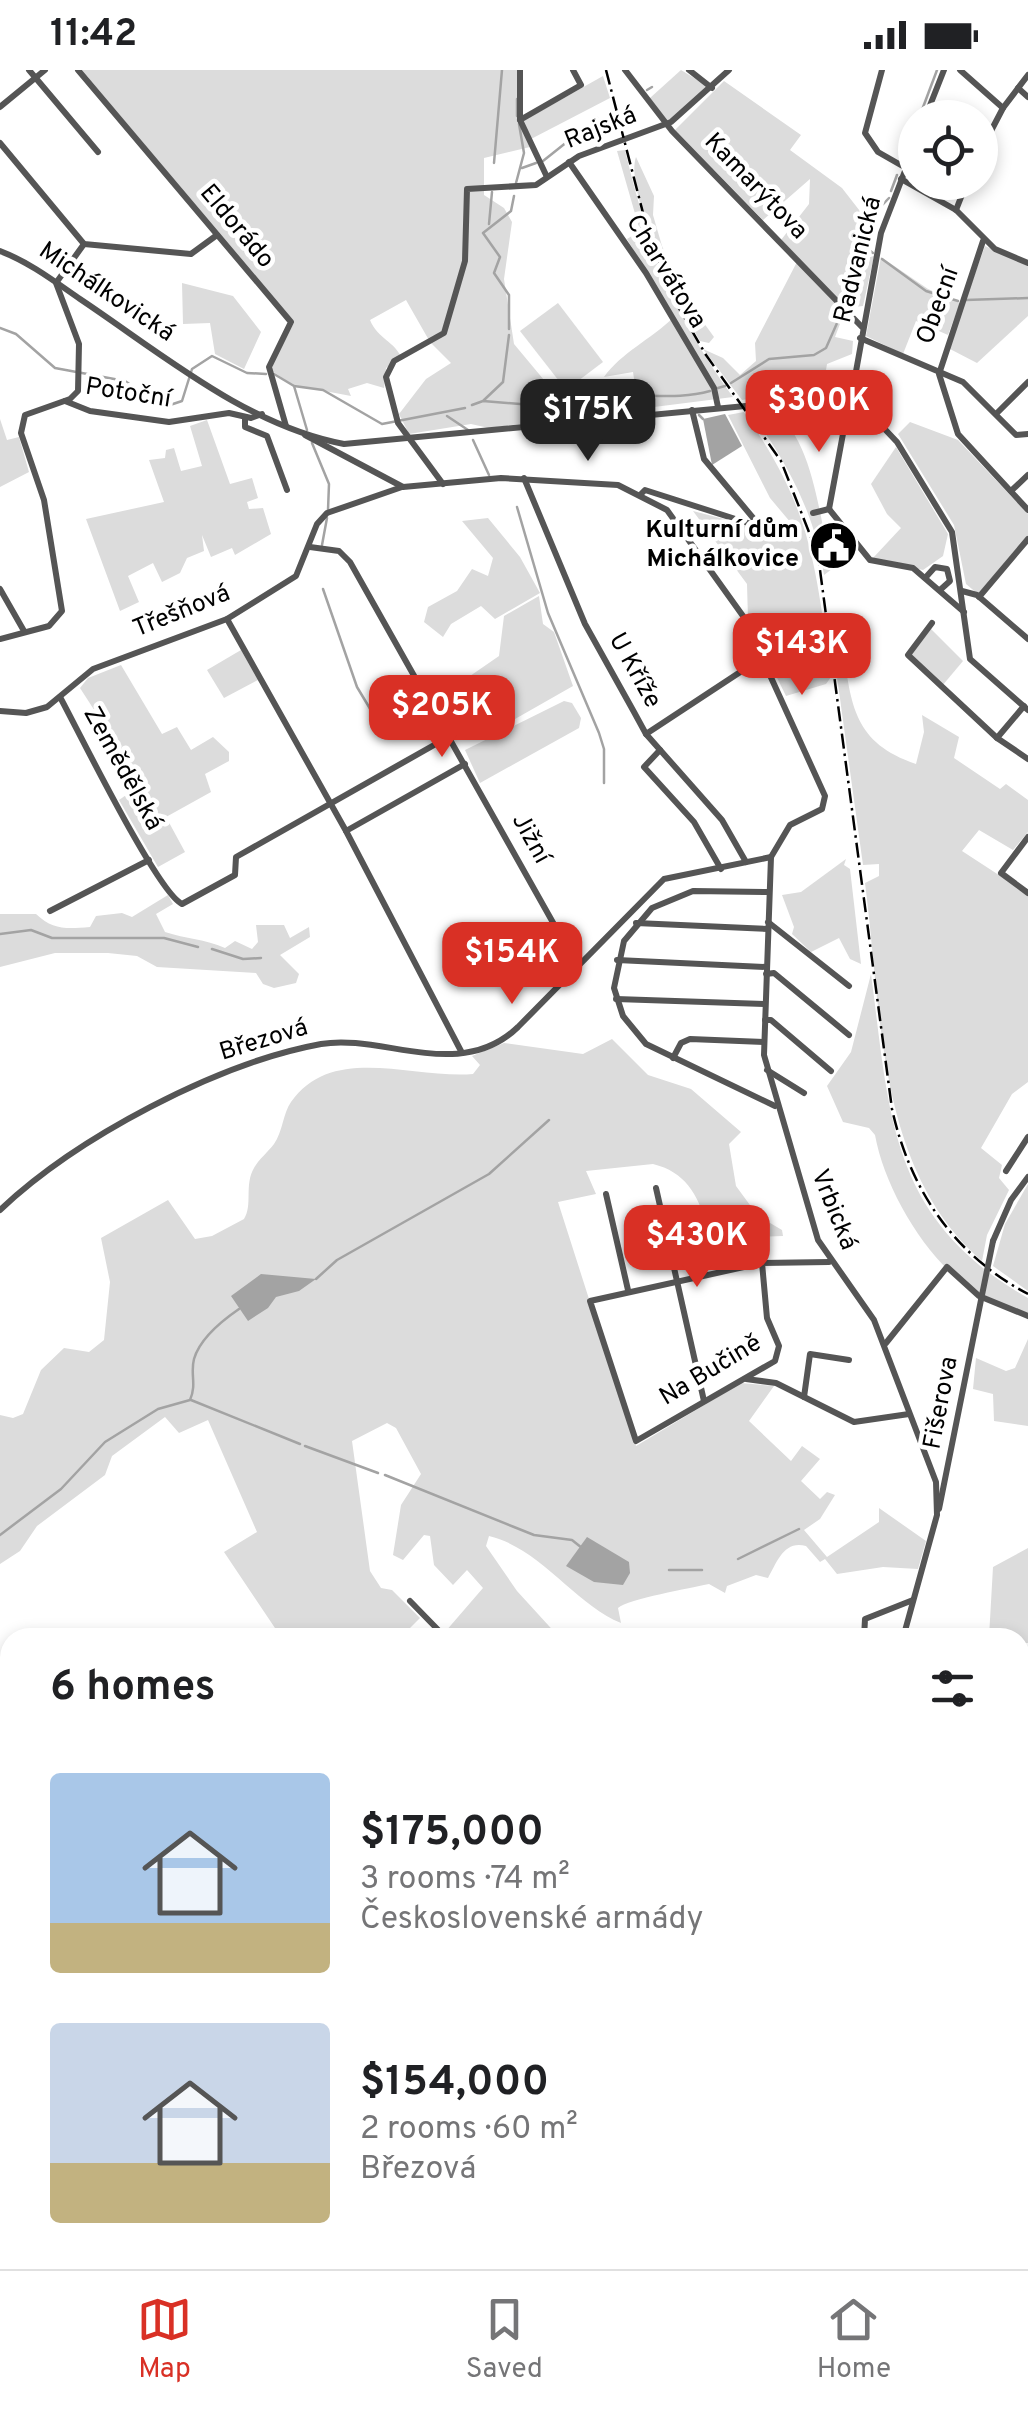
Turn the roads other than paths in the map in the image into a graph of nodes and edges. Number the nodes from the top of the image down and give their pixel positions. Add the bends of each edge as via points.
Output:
1 (30, 70) edge
2 (45, 70) edge
3 (78, 70) edge
4 (520, 70) edge
5 (573, 70) edge
6 (625, 70) edge
7 (688, 70) edge
8 (729, 70) edge
9 (882, 70) edge
10 (944, 70) edge
11 (960, 70) edge
12 (1028, 76) edge
13 (36, 78) junction
14 (712, 88) junction
15 (1018, 88) junction
16 (1028, 97) edge
17 (932, 100) edge
18 (0, 108) edge
19 (1003, 108) junction
20 (998, 118) edge
21 (520, 120) junction
22 (667, 124) junction
23 (0, 143) edge
24 (98, 152) dead end
25 (569, 162) junction
26 (898, 163) edge
27 (547, 177) junction
28 (898, 189) edge
29 (939, 200) edge
30 (960, 200) edge
31 (956, 210) junction
32 (216, 235) junction
33 (983, 241) junction
34 (84, 244) junction
35 (0, 251) edge
36 (1028, 262) edge
37 (56, 283) junction
38 (862, 327) junction
39 (860, 338) junction
40 (939, 374) junction
41 (1028, 382) edge
42 (852, 388) junction
43 (842, 397) junction
44 (65, 402) junction
45 (860, 404) junction
46 (848, 407) junction
47 (718, 408) junction
48 (692, 410) junction
49 (262, 414) junction
50 (996, 414) junction
51 (245, 416) junction
52 (286, 426) junction
53 (305, 434) junction
54 (1028, 434) edge
55 (410, 440) junction
56 (344, 444) junction
57 (340, 456) junction
58 (1028, 475) edge
59 (524, 478) junction
60 (443, 484) junction
61 (403, 487) junction
62 (287, 490) dead end
63 (1011, 491) junction
64 (641, 494) junction
65 (684, 503) junction
66 (829, 509) junction
67 (1028, 510) edge
68 (813, 514) dead end
69 (672, 515) junction
70 (778, 524) dead end
71 (760, 526) junction
72 (1028, 539) edge
73 (310, 547) junction
74 (926, 577) junction
75 (0, 589) edge
76 (940, 590) junction
77 (962, 590) junction
78 (980, 598) junction
79 (964, 612) junction
80 (227, 619) junction
81 (932, 624) dead end
82 (24, 631) junction
83 (0, 639) edge
84 (1028, 639) edge
85 (763, 657) junction
86 (60, 697) junction
87 (1026, 708) edge
88 (0, 711) edge
89 (646, 734) junction
90 (450, 736) junction
91 (996, 738) junction
92 (660, 750) junction
93 (1028, 759) edge
94 (465, 764) junction
95 (331, 803) junction
96 (346, 830) junction
97 (1028, 838) edge
98 (771, 857) junction
99 (149, 860) junction
100 (746, 862) junction
101 (722, 869) junction
102 (769, 892) junction
103 (1028, 893) edge
104 (50, 911) dead end
105 (636, 922) junction
106 (768, 926) junction
107 (617, 960) junction
108 (578, 967) junction
109 (766, 970) junction
110 (849, 986) dead end
111 (616, 999) junction
112 (766, 1004) junction
113 (765, 1020) junction
114 (849, 1036) dead end
115 (764, 1042) junction
116 (462, 1051) junction
117 (672, 1058) junction
118 (766, 1070) junction
119 (831, 1070) dead end
120 (804, 1092) dead end
121 (776, 1106) junction
122 (1028, 1137) edge
123 (1006, 1171) dead end
124 (1028, 1177) edge
125 (656, 1188) dead end
126 (606, 1194) dead end
127 (0, 1210) edge
128 (829, 1262) junction
129 (762, 1264) junction
130 (676, 1281) junction
131 (628, 1290) junction
132 (982, 1296) junction
133 (1028, 1316) edge
134 (886, 1343) junction
135 (812, 1344) dead end
136 (810, 1354) junction
137 (849, 1360) dead end
138 (744, 1378) junction
139 (804, 1397) junction
140 (704, 1400) junction
141 (909, 1414) junction
142 (951, 1466) junction
143 (932, 1468) junction
144 (937, 1515) junction
145 (914, 1600) junction
146 (410, 1602) dead end
147 (434, 1628) edge
148 (864, 1628) edge
149 (906, 1628) edge

1 - 13 street
2 - 13 street
3 - 32 street, Eldorádo
4 - 21 street
5 - 21 street via 584,83
6 - 22 street, Kamarýtova
7 - 14 street
8 - 14 street, Rajská
9 - 26 street via 865,133 878,152
10 - 17 street
11 - 19 street
12 - 15 street
13 - 18 street
13 - 24 street
14 - 22 street, Rajská
15 - 16 street
15 - 19 street
19 - 20 street
21 - 27 street
22 - 25 street, Rajská
22 - 38 street, Kamarýtova
23 - 34 street
25 - 27 street, Rajská
25 - 47 street, Charvátova via 646,273 714,388
27 - 55 street, Rajská via 532,186 467,189 465,261 444,333 388,369 387,392
28 - 38 street, Radvanická via 881,232
29 - 31 street
30 - 31 street
31 - 33 street
32 - 34 street via 191,254
32 - 52 street, Eldorádo via 291,322 269,374
33 - 36 street
33 - 40 street, Obecní
34 - 37 street
35 - 37 street, Michálkovická
37 - 44 street via 76,330 80,375 78,391
37 - 49 street, Michálkovická
38 - 39 street, Radvanická
39 - 40 street
39 - 42 street, Radvanická
40 - 50 street via 971,388
40 - 63 street, Obecní via 963,440
41 - 50 street
42 - 43 street
42 - 45 street
43 - 46 street
43 - 47 street, Michálkovická
44 - 51 street, Potoční via 170,422
44 - 82 street via 28,413 21,423 44,500 62,606 49,626
45 - 46 street
45 - 77 street via 887,428 950,527
46 - 66 street
47 - 48 street, Michálkovická
48 - 55 street, Michálkovická
48 - 71 street via 704,459
49 - 51 street, Potoční
49 - 52 street, Michálkovická
50 - 54 street via 1016,434
51 - 62 street via 245,427 267,436
52 - 53 street, Michálkovická
53 - 56 street, Michálkovická
53 - 57 street
55 - 56 street, Michálkovická
55 - 60 street, Rajská
56 - 57 street
57 - 61 street
58 - 63 street
59 - 60 street
59 - 64 street via 618,485
59 - 89 street, U Kříže via 585,624
60 - 61 street
61 - 73 street, Třešňová via 328,512
63 - 67 street
64 - 65 street
64 - 69 street
65 - 69 street
65 - 71 street
66 - 68 street
66 - 74 street via 870,560
69 - 85 street via 736,602
70 - 71 street
72 - 78 street
73 - 80 street, Třešňová via 290,582
73 - 90 street, Jižní via 343,552
74 - 76 street
74 - 76 street via 935,567 947,569 950,580
75 - 82 street
76 - 79 street
77 - 78 street
77 - 79 street
78 - 84 street
79 - 87 street via 971,660
80 - 86 street, Třešňová via 93,669
80 - 95 street
81 - 91 street via 908,655
82 - 83 street
85 - 89 street
85 - 98 street via 825,796 822,809 786,830
86 - 88 street, Třešňová via 37,711
86 - 99 street, Zemědělská
87 - 91 street
89 - 92 street, U Kříže
90 - 94 street, Jižní
90 - 95 street
91 - 93 street
92 - 100 street, U Kříže via 716,812
92 - 101 street via 644,767 694,822
94 - 96 street
94 - 108 street, Jižní
95 - 96 street
95 - 99 street, Zemědělská via 236,856 235,875 182,904
96 - 116 street
97 - 103 street via 1000,876
98 - 100 street, Březová
98 - 102 street, Vrbická
99 - 104 street
100 - 101 street, Březová
101 - 108 street, Březová via 672,876 654,887
102 - 105 street via 693,890 663,901
102 - 106 street, Vrbická
105 - 106 street
105 - 107 street
106 - 109 street, Vrbická
106 - 110 street
107 - 109 street
107 - 111 street
108 - 116 street, Březová via 510,1034 492,1046
109 - 112 street, Vrbická
109 - 114 street
111 - 112 street
111 - 117 street via 638,1036
112 - 113 street, Vrbická
113 - 115 street, Vrbická
113 - 119 street
115 - 117 street via 690,1039
115 - 118 street, Vrbická
116 - 127 street, Březová via 416,1054 340,1042 262,1057 68,1153
117 - 121 street
118 - 120 street
118 - 121 street, Vrbická
121 - 128 street, Vrbická
122 - 123 street
124 - 132 street, Fišerova, bridge via 993,1242
125 - 130 street
126 - 131 street
128 - 129 street
128 - 134 street, Vrbická via 862,1300
129 - 130 street
129 - 138 street, Na Bučině via 779,1354
130 - 131 street
130 - 140 street
131 - 140 street, Na Bučině via 590,1301 636,1441
132 - 133 street
132 - 134 street via 947,1266
132 - 142 street, Fišerova
134 - 141 street, Vrbická
135 - 136 street
136 - 137 street
136 - 139 street
138 - 139 street
138 - 140 street, Na Bučině
139 - 141 street via 854,1422
141 - 143 street, Vrbická
142 - 143 street
142 - 144 street, Fišerova
143 - 144 street, Vrbická
144 - 145 street, Vrbická
145 - 148 street via 864,1619
145 - 149 street, Vrbická
146 - 147 street

